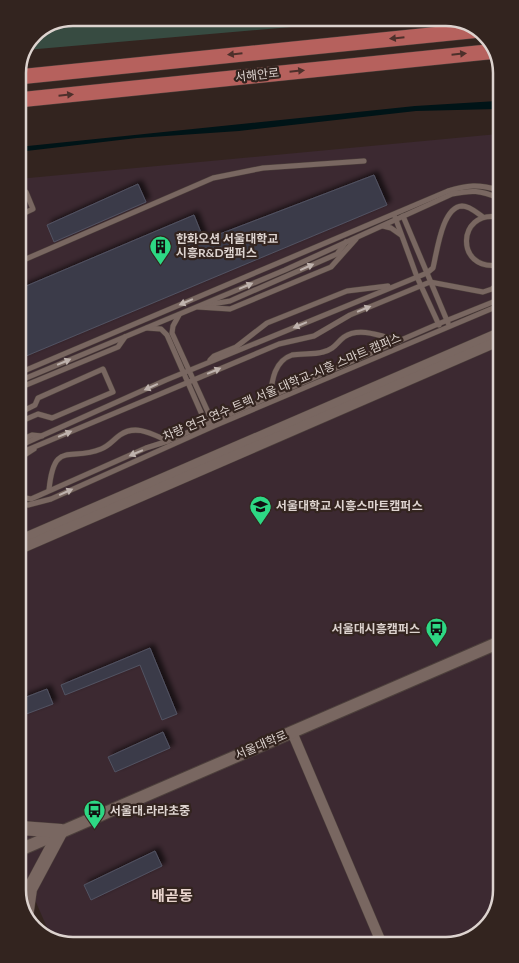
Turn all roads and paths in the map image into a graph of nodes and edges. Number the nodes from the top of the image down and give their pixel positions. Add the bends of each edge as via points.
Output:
1 (467, 31) edge
2 (488, 52) edge
3 (26, 75) edge
4 (26, 99) edge
5 (364, 161) dead end
6 (493, 189) edge
7 (26, 192) edge
8 (493, 196) edge
9 (401, 210) junction
10 (26, 212) edge
11 (394, 214) junction
12 (404, 217) junction
13 (483, 217) junction
14 (493, 217) edge
15 (396, 220) junction
16 (382, 226) junction
17 (358, 236) junction
18 (402, 236) junction
19 (26, 259) edge
20 (493, 266) edge
21 (427, 273) junction
22 (417, 277) junction
23 (430, 282) junction
24 (396, 285) junction
25 (421, 286) junction
26 (493, 288) edge
27 (493, 302) edge
28 (195, 307) junction
29 (493, 308) edge
30 (179, 314) junction
31 (447, 320) junction
32 (438, 324) junction
33 (450, 327) junction
34 (147, 328) junction
35 (441, 330) junction
36 (493, 336) edge
37 (125, 337) junction
38 (400, 341) junction
39 (493, 344) edge
40 (206, 364) junction
41 (26, 370) edge
42 (186, 372) junction
43 (26, 378) edge
44 (191, 381) junction
45 (26, 385) edge
46 (270, 397) junction
47 (26, 410) edge
48 (26, 418) edge
49 (211, 425) junction
50 (42, 436) junction
51 (26, 438) edge
52 (168, 441) junction
53 (26, 443) edge
54 (36, 446) junction
55 (26, 450) edge
56 (26, 455) edge
57 (49, 490) junction
58 (26, 499) edge
59 (26, 505) edge
60 (26, 537) edge
61 (26, 546) edge
62 (493, 645) edge
63 (292, 732) junction
64 (26, 828) edge
65 (61, 831) junction
66 (26, 847) edge
67 (28, 902) edge
68 (379, 937) edge

1 -> 3 main road, 서해안로
4 -> 2 main road, 서해안로
5 - 19 lane via 263,168 213,178
6 - 9 lane via 465,186
7 - 10 lane via 33,209
8 - 12 lane via 484,191 452,194
9 - 11 lane
9 - 12 lane
11 - 15 lane
11 -> 41 lane
12 - 15 lane
12 - 21 lane
13 - 14 lane
13 - 20 lane via 469,229 466,245 469,253 481,264
13 - 21 lane via 461,206 446,215 433,268
15 - 16 lane
15 - 18 lane
16 - 17 lane
16 - 18 lane
28 -> 17 lane
17 - 28 lane via 330,267 230,309
18 - 22 lane
21 - 22 lane
21 - 23 lane
22 - 24 lane
22 - 25 lane
23 - 25 lane
23 - 26 lane via 483,292
23 - 31 lane
24 -> 40 lane
24 - 40 lane via 347,291 267,323 236,347 214,356
25 - 32 lane
44 -> 25 lane via 279,344 314,336 350,315
27 - 31 lane
28 - 30 lane
29 - 33 lane, 차량 연구 연수 트랙 서울 대학교-시흥 스마트 캠퍼스
30 - 34 lane
30 - 42 lane via 172,332
31 - 32 lane
31 - 33 lane
32 - 35 lane
32 - 38 lane
33 - 35 lane, 차량 연구 연수 트랙 서울 대학교-시흥 스마트 캠퍼스
34 - 37 lane
34 - 42 lane via 161,329 167,335
35 - 49 lane, 차량 연구 연수 트랙 서울 대학교-시흥 스마트 캠퍼스
36 - 60 street
43 -> 37 lane
37 - 45 lane via 118,347
38 - 46 lane
38 - 46 lane via 362,332 344,337 324,352 293,355 276,369
39 - 61 street
40 - 42 lane
42 - 44 lane
42 -> 50 lane
44 - 49 lane
54 -> 44 lane
46 - 49 lane
47 - 48 lane via 35,406 38,398 103,368 113,392 52,418 38,414
49 - 52 lane
59 -> 49 lane, 차량 연구 연수 트랙 서울 대학교-시흥 스마트 캠퍼스 via 51,499
50 - 51 lane
50 - 53 lane
52 -> 57 lane
52 - 57 lane via 140,430 129,431 103,448 69,453 56,462
54 - 55 lane
54 - 56 lane
57 - 58 lane via 31,500
62 - 63 street, 서울대학로
63 - 65 street, 서울대학로
63 - 68 street
64 - 65 main road
65 - 66 street, 서울대학로
65 - 67 main road via 30,888

